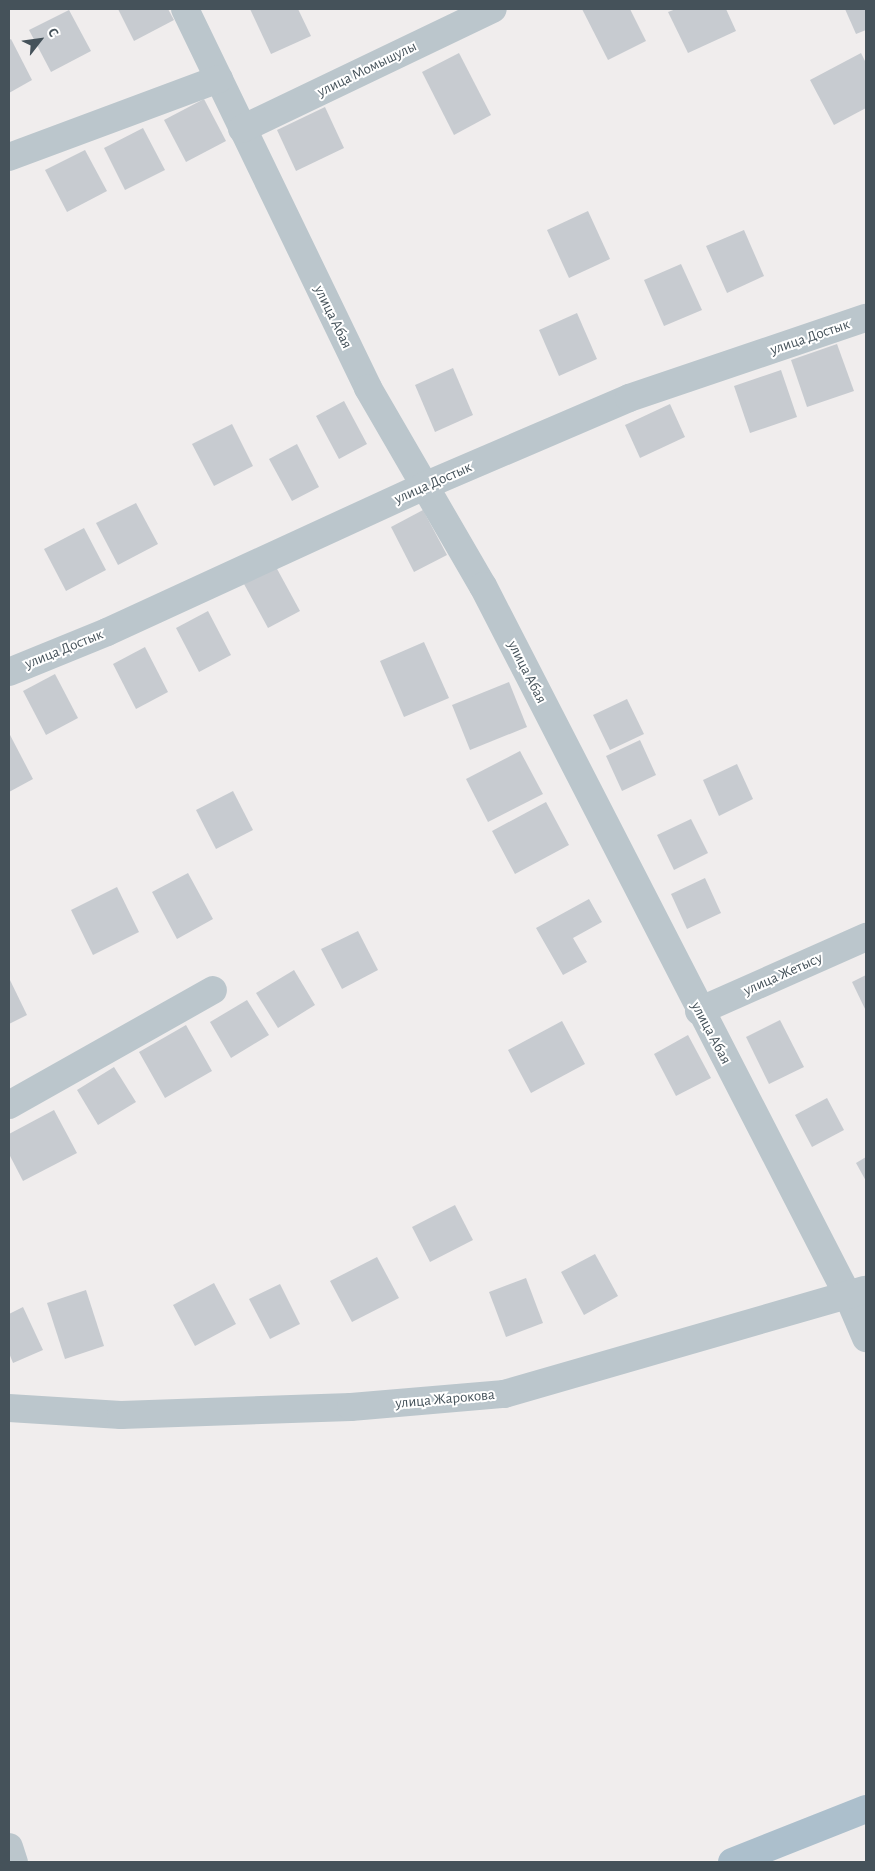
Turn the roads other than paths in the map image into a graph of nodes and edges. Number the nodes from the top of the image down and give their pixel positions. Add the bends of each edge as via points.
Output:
1 (186, 9) edge
2 (493, 9) edge
3 (219, 79) junction
4 (242, 129) junction
5 (9, 157) edge
6 (866, 318) edge
7 (424, 486) junction
8 (9, 672) edge
9 (866, 937) edge
10 (213, 990) dead end
11 (699, 1011) junction
12 (9, 1105) edge
13 (857, 1293) edge
14 (866, 1338) edge
15 (9, 1408) edge
16 (866, 1809) edge
17 (9, 1847) edge
18 (14, 1862) edge
19 (732, 1862) edge

1 - 3 street, улица Абая
2 - 4 street, улица Момышулы
3 - 4 street, улица Абая
3 - 5 street
4 - 7 street, улица Абая via 368,388
6 - 7 street, улица Достык via 629,398
7 - 8 street, улица Достык via 107,632
7 - 11 street, улица Абая via 483,586
9 - 11 street, улица Жетысу
10 - 12 street
11 - 13 street, улица Абая
13 - 14 street, улица Абая
13 - 15 street, улица Жарокова via 504,1394 351,1407 131,1414
16 - 19 main road
17 - 18 street

